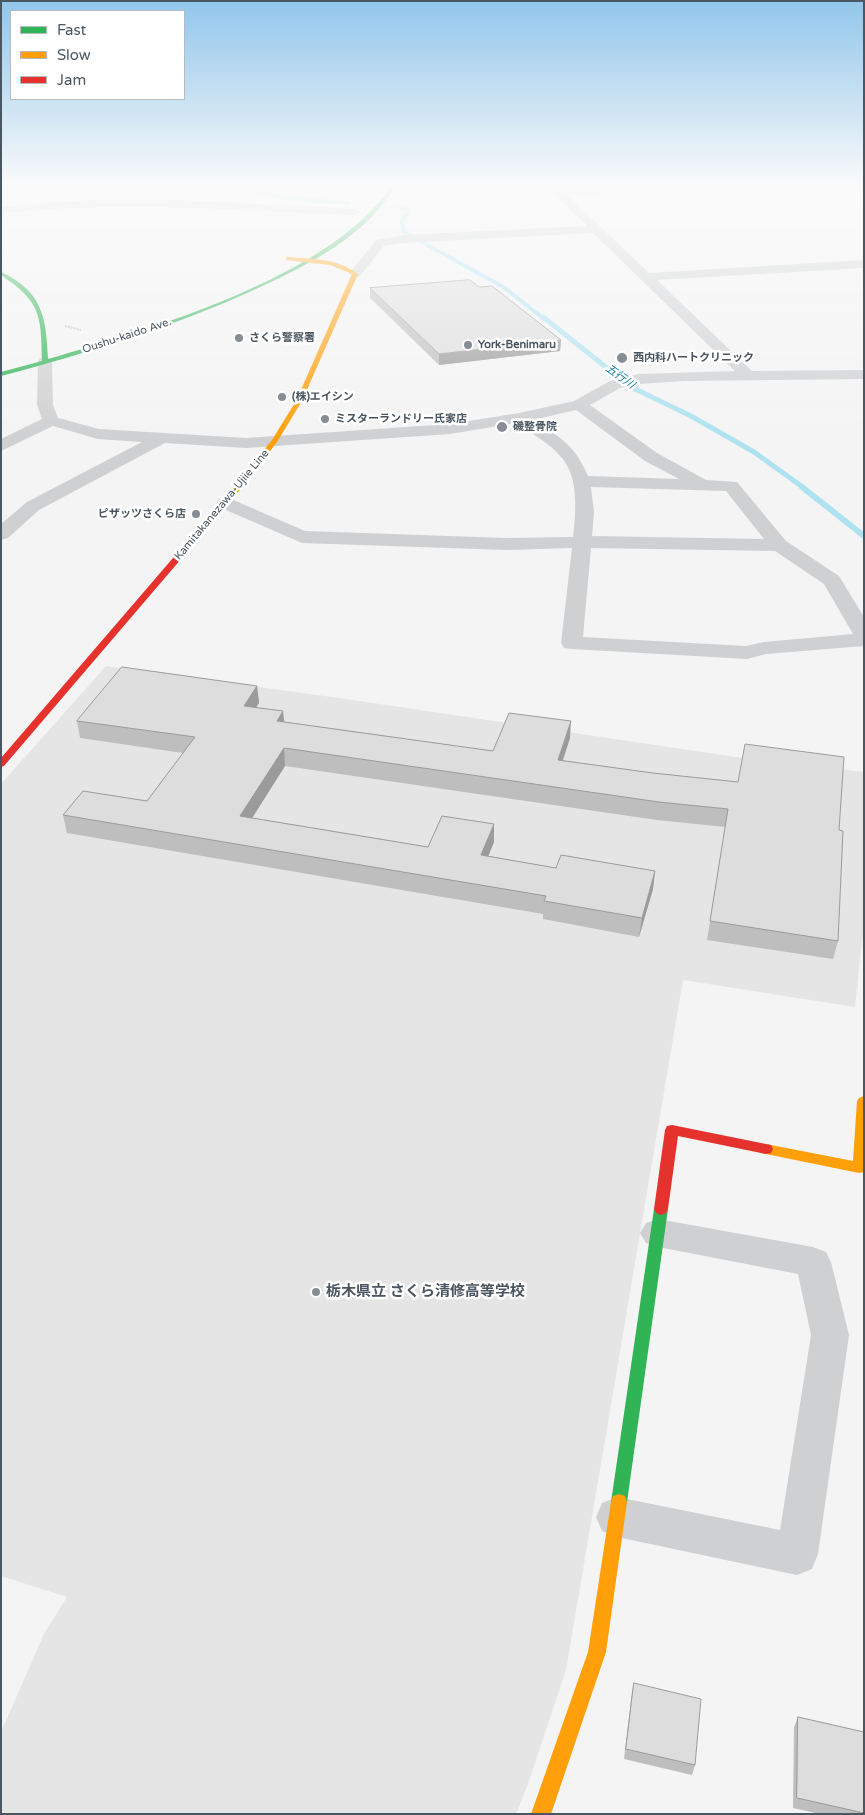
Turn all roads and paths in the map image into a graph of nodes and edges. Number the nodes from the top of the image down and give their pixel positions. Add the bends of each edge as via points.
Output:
1 (261, 272) dead end
2 (287, 272) edge
3 (354, 272) edge
4 (640, 272) edge
5 (734, 272) edge
6 (2, 274) edge
7 (356, 274) joint
8 (645, 277) junction
9 (83, 331) dead end
10 (77, 333) dead end
11 (45, 356) junction
12 (1, 363) edge
13 (1, 374) edge
14 (748, 375) junction
15 (861, 379) edge
16 (579, 404) junction
17 (519, 418) junction
18 (51, 421) junction
19 (160, 439) junction
20 (276, 441) junction
21 (1, 446) edge
22 (581, 481) junction
23 (702, 485) junction
24 (225, 503) junction
25 (9, 506) dead end
26 (34, 506) junction
27 (1, 534) edge
28 (582, 542) junction
29 (779, 545) junction
30 (864, 635) edge
31 (864, 640) edge
32 (1, 764) edge
33 (864, 1101) edge
34 (861, 1169) edge
35 (658, 1233) junction
36 (617, 1517) junction
37 (541, 1814) edge

1 - 11 main road, Oushu-kaido Ave. via 177,309
2 - 11 main road, Oushu-kaido Ave. via 196,314 143,332
3 - 7 main road
4 - 8 street
5 - 8 street
6 - 11 main road via 22,286 40,308 44,319
7 - 20 main road, Kamitakanezawa-Ujiie Line via 299,401
8 - 14 street
9 - 10 path via 60,327
11 - 12 main road, Oushu-kaido Ave.
11 - 13 main road, Oushu-kaido Ave.
11 - 18 street via 45,405
14 - 15 street
14 - 16 street via 684,376 615,384
16 - 17 street
16 - 23 street via 651,456
17 - 20 street via 450,429
17 - 22 street via 554,440 571,457
18 - 19 street via 98,434
18 - 21 street
19 - 20 street via 246,443
19 - 26 street
20 - 24 main road, Kamitakanezawa-Ujiie Line
22 - 23 street
22 - 28 street via 585,513
23 - 29 street via 731,486
24 - 28 street via 302,537 507,544
24 - 32 main road, Kamitakanezawa-Ujiie Line
25 - 26 street
26 - 27 street
28 - 29 street
28 - 31 street via 572,643 747,652
29 - 30 street via 832,580
33 - 34 main road
34 - 35 main road via 672,1130
35 - 36 main road
35 - 36 street via 813,1262 830,1335 798,1554
36 - 37 main road via 598,1652

